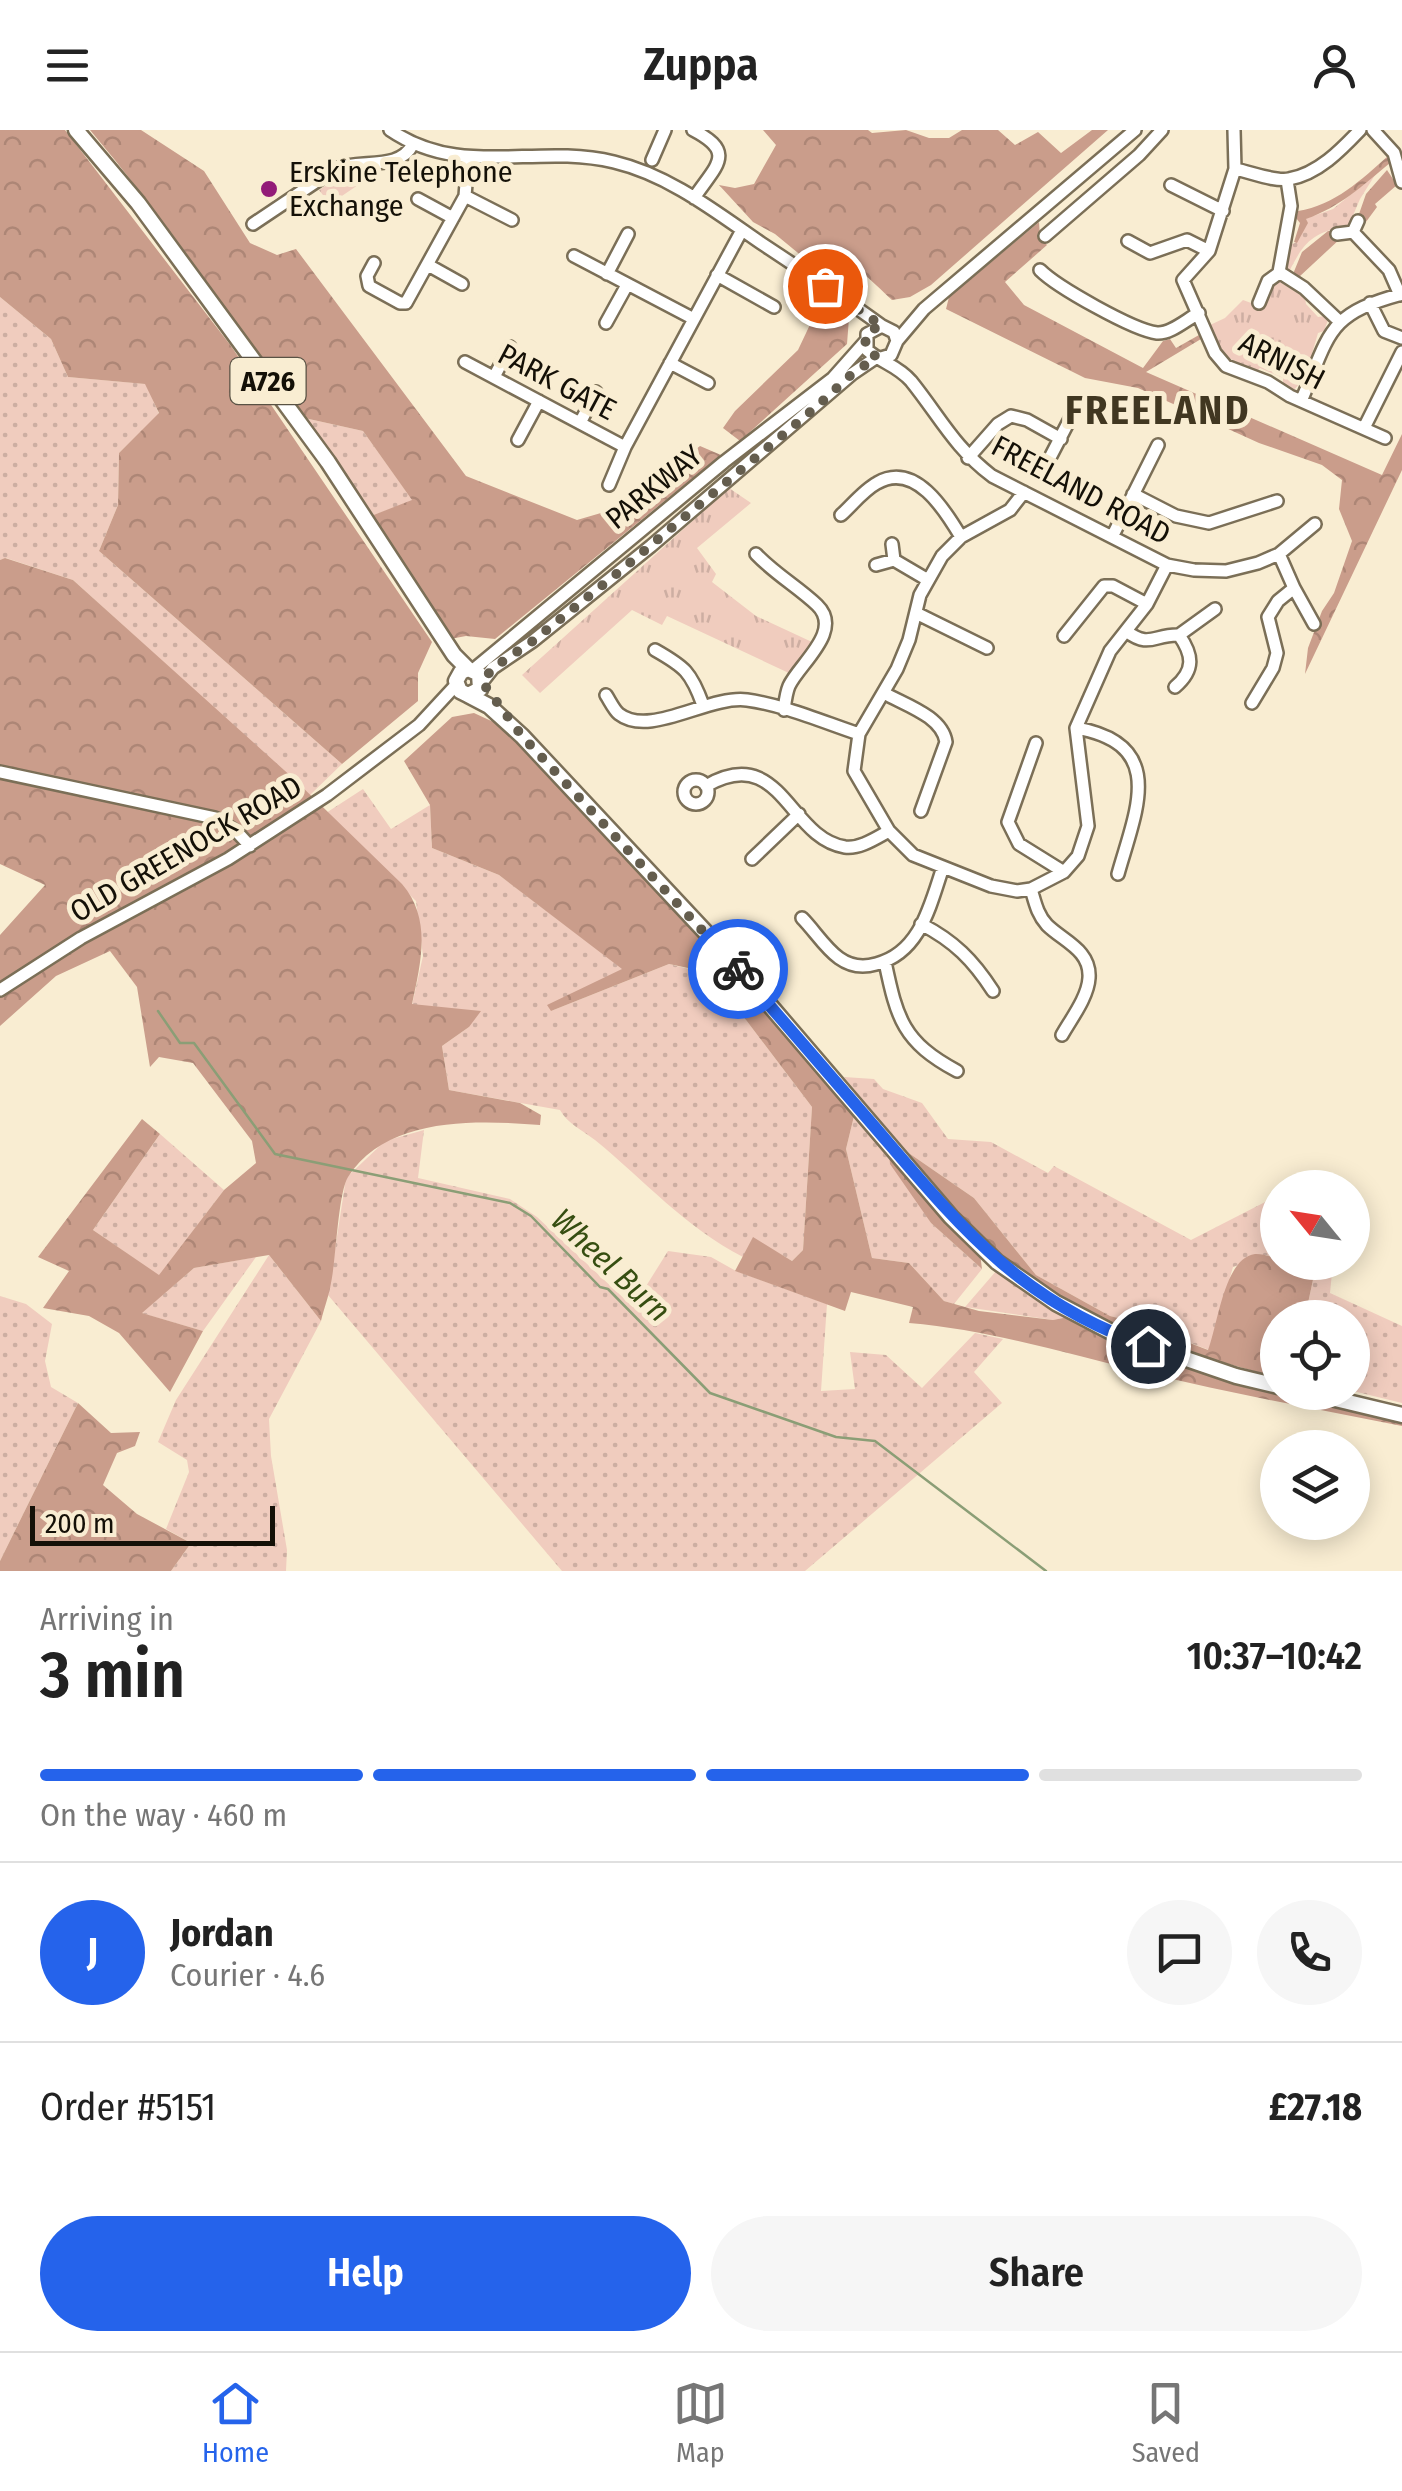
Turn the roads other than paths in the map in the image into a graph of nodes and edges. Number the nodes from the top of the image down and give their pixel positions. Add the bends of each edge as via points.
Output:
1 (76, 130) edge
2 (390, 130) edge
3 (666, 130) edge
4 (693, 130) edge
5 (1135, 130) edge
6 (1162, 130) edge
7 (1234, 130) edge
8 (1360, 130) edge
9 (1373, 130) edge
10 (414, 144) junction
11 (468, 159) junction
12 (652, 160) dead end
13 (1235, 169) junction
14 (1287, 180) junction
15 (1402, 182) edge
16 (1171, 184) dead end
17 (465, 196) junction
18 (694, 198) junction
19 (418, 199) dead end
20 (1223, 212) junction
21 (454, 218) junction
22 (512, 220) dead end
23 (252, 224) dead end
24 (1058, 224) junction
25 (742, 230) junction
26 (628, 234) dead end
27 (1337, 234) dead end
28 (1067, 235) dead end
29 (1045, 236) dead end
30 (1128, 241) dead end
31 (1210, 251) junction
32 (574, 256) dead end
33 (374, 263) dead end
34 (428, 265) junction
35 (1040, 270) dead end
36 (1279, 272) junction
37 (607, 274) junction
38 (718, 275) junction
39 (462, 284) dead end
40 (627, 284) junction
41 (1401, 295) edge
42 (1259, 303) dead end
43 (1370, 303) junction
44 (853, 305) junction
45 (774, 307) dead end
46 (924, 309) junction
47 (1199, 312) junction
48 (694, 319) junction
49 (1339, 321) junction
50 (606, 323) dead end
51 (883, 326) junction
52 (1402, 338) edge
53 (865, 341) junction
54 (897, 344) junction
55 (510, 346) dead end
56 (1402, 352) edge
57 (879, 358) junction
58 (465, 362) dead end
59 (670, 362) junction
60 (494, 377) junction
61 (909, 379) junction
62 (708, 383) dead end
63 (596, 392) dead end
64 (1302, 399) junction
65 (539, 401) junction
66 (1070, 419) dead end
67 (580, 423) junction
68 (1364, 428) junction
69 (1385, 438) dead end
70 (1061, 439) junction
71 (518, 440) dead end
72 (1158, 445) dead end
73 (625, 447) junction
74 (968, 458) junction
75 (1026, 467) dead end
76 (609, 485) dead end
77 (1024, 492) junction
78 (1134, 494) junction
79 (1276, 501) dead end
80 (841, 515) dead end
81 (1316, 524) dead end
82 (1112, 537) junction
83 (961, 538) junction
84 (892, 544) dead end
85 (756, 554) dead end
86 (1278, 554) junction
87 (894, 560) junction
88 (876, 565) dead end
89 (1167, 565) junction
90 (928, 580) junction
91 (1294, 588) junction
92 (1147, 604) junction
93 (1214, 610) dead end
94 (916, 613) junction
95 (1062, 615) dead end
96 (1314, 624) dead end
97 (1075, 625) junction
98 (1126, 631) junction
99 (1180, 634) junction
100 (1064, 636) dead end
101 (445, 643) junction
102 (987, 648) dead end
103 (655, 650) dead end
104 (476, 676) junction
105 (1175, 687) dead end
106 (462, 689) junction
107 (884, 693) junction
108 (606, 695) dead end
109 (1252, 703) dead end
110 (703, 705) junction
111 (784, 710) junction
112 (1076, 728) junction
113 (859, 734) junction
114 (522, 736) junction
115 (1036, 743) dead end
116 (0, 772) edge
117 (706, 786) dead end
118 (921, 811) dead end
119 (799, 814) junction
120 (889, 831) junction
121 (250, 846) junction
122 (752, 859) dead end
123 (943, 867) junction
124 (1064, 872) junction
125 (1118, 874) dead end
126 (1031, 889) junction
127 (802, 918) dead end
128 (922, 924) junction
129 (885, 962) junction
130 (0, 990) edge
131 (993, 991) dead end
132 (1062, 1036) dead end
133 (957, 1070) dead end
134 (1260, 1382) edge
135 (1370, 1407) edge
136 (1402, 1415) edge

1 - 101 main road, A726 via 138,203 328,462
2 - 10 street
3 - 12 street
4 - 18 street via 719,150
5 - 46 street
6 - 24 street
7 - 13 street, ARNISH
8 - 14 street via 1313,170
9 - 15 street via 1394,154
10 - 11 street
10 - 23 street via 398,159 335,169
11 - 17 street
11 - 18 street via 543,154 610,162
13 - 14 street
13 - 20 street, ARNISH
14 - 36 street via 1291,206
16 - 20 street
17 - 21 street
17 - 22 street
18 - 25 street
19 - 21 street
20 - 31 street, ARNISH
21 - 34 street
24 - 28 street
24 - 29 street
25 - 38 street, PARK GATE
25 - 44 street
26 - 37 street
27 - 41 street via 1355,227
30 - 31 street via 1141,256 1187,240
31 - 47 street, ARNISH via 1183,280
32 - 37 street
33 - 34 street via 369,286 406,303
34 - 39 street
35 - 47 street via 1156,332
36 - 42 street
36 - 49 street
37 - 40 street
38 - 45 street
38 - 48 street, PARK GATE
40 - 48 street
40 - 50 street
41 - 43 street
43 - 49 street
43 - 52 street via 1384,331
44 - 51 street
44 - 53 street
46 - 51 street
46 - 54 street
47 - 64 street, ARNISH via 1226,366
48 - 59 street, PARK GATE
49 - 64 street
51 - 53 street via 870,330
51 - 54 street
53 - 57 street
53 - 104 street, PARKWAY via 841,372 737,451
54 - 57 street
54 - 61 street, FREELAND ROAD
55 - 60 street
56 - 68 street
57 - 61 street, FREELAND ROAD
57 - 104 street, PARKWAY via 545,632
58 - 60 street, PARK GATE
59 - 62 street
59 - 73 street, PARK GATE
60 - 65 street, PARK GATE
61 - 74 street, FREELAND ROAD
63 - 67 street
64 - 68 street, ARNISH
65 - 67 street, PARK GATE
65 - 71 street
66 - 70 street
67 - 73 street, PARK GATE
68 - 69 street, ARNISH
70 - 74 street via 1011,416
70 - 75 street via 1041,475
72 - 78 street
73 - 76 street, PARK GATE
74 - 77 street, FREELAND ROAD
77 - 82 street, FREELAND ROAD
77 - 83 street via 1010,510
78 - 79 street via 1176,516 1209,523
78 - 82 street
80 - 83 street via 876,483 894,477 934,496
81 - 86 street, FREELAND ROAD
82 - 89 street, FREELAND ROAD
83 - 90 street
84 - 87 street
85 - 111 street via 820,607 825,623 821,641 788,686
86 - 89 street, FREELAND ROAD via 1226,571
86 - 91 street
87 - 88 street
87 - 90 street
89 - 92 street
90 - 94 street
91 - 96 street
91 - 109 street via 1268,618 1277,653
92 - 97 street via 1104,586
92 - 98 street
93 - 99 street
94 - 102 street
94 - 107 street
95 - 97 street
97 - 100 street
98 - 99 street via 1150,642
98 - 112 street via 1110,651
99 - 105 street via 1191,666
101 - 104 main road, A726
101 - 106 main road, A726
103 - 110 street via 684,666
104 - 106 main road via 477,692
104 - 106 main road via 461,672
104 - 114 main road, A726
106 - 114 main road, A726
106 - 121 street, OLD GREENOCK ROAD via 342,785
107 - 113 street
107 - 118 street via 944,732
108 - 110 street via 618,713 636,722
110 - 111 street via 748,700
111 - 113 street
112 - 124 street via 1088,826 1078,856
112 - 125 street via 1116,739 1130,753 1138,779 1139,802
113 - 120 street via 854,771
114 - 134 main road, A726 via 725,953 951,1218 997,1262 1119,1336
115 - 124 street via 1008,822 1019,844
116 - 121 street via 214,818
117 - 119 street via 726,774 746,774 766,782
119 - 120 street via 847,848
119 - 122 street
120 - 123 street via 913,855
121 - 130 street, OLD GREENOCK ROAD
123 - 126 street via 991,886
123 - 128 street
124 - 126 street
126 - 132 street via 1045,923 1086,959 1089,978
127 - 129 street via 852,965
128 - 129 street via 903,953
128 - 131 street via 959,947
129 - 133 street via 912,1039
135 - 136 main road

